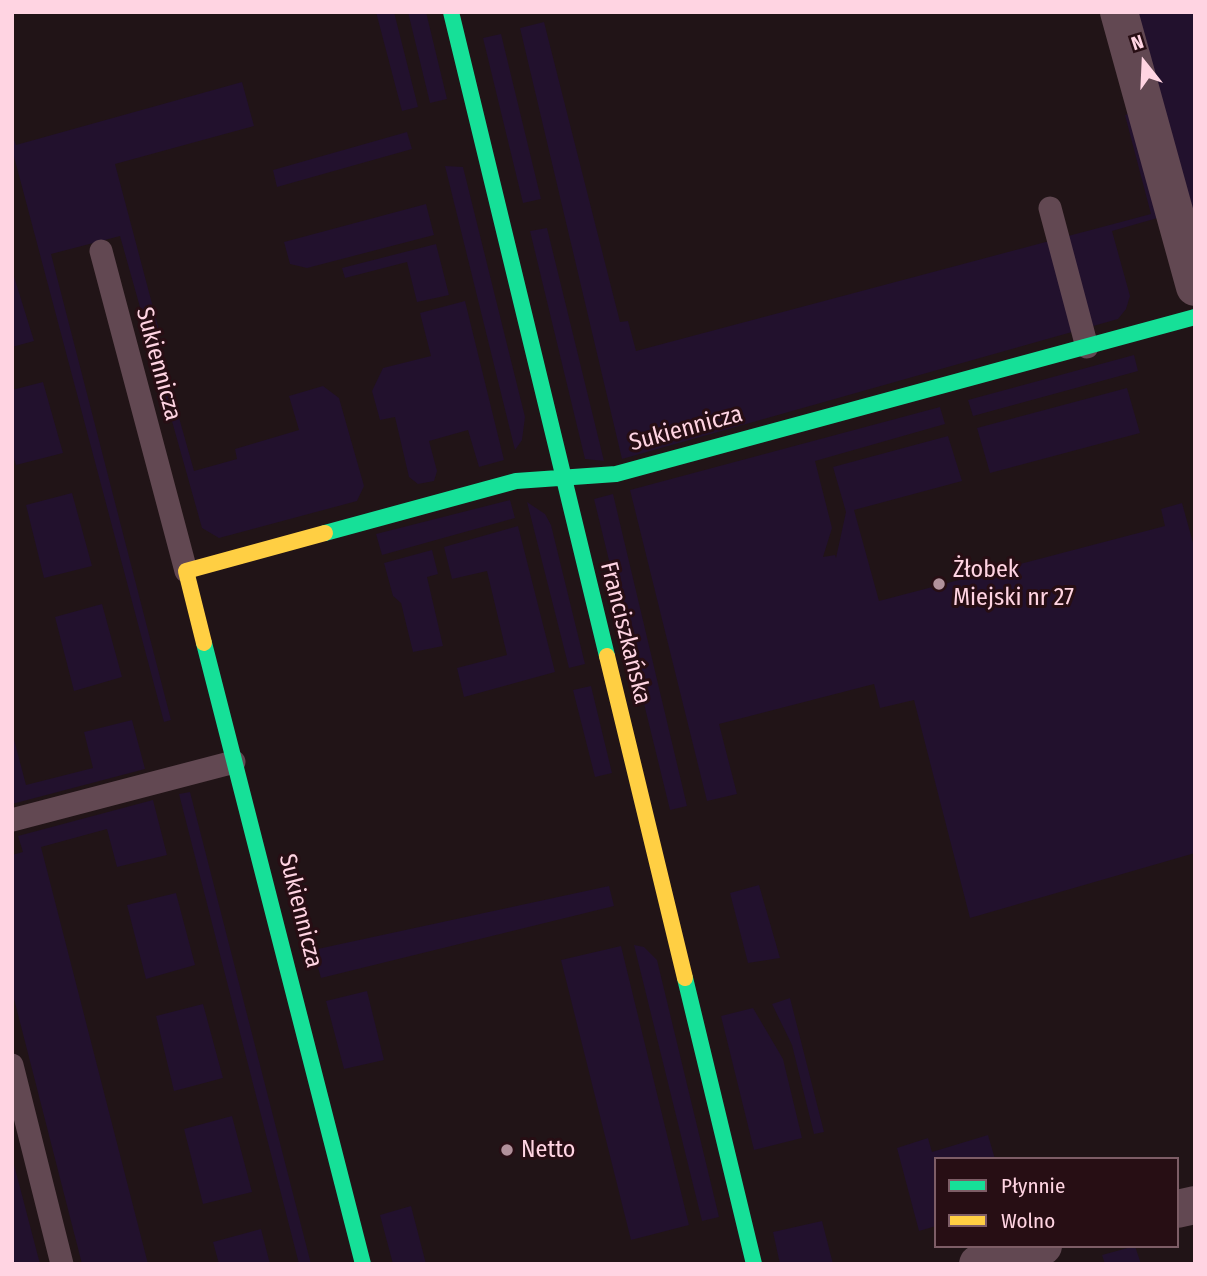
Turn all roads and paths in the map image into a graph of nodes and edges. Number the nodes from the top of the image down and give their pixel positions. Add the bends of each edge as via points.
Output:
1 (450, 12) edge
2 (1119, 12) edge
3 (1051, 208) dead end
4 (101, 251) dead end
5 (1195, 287) edge
6 (1195, 317) edge
7 (1087, 348) junction
8 (564, 479) junction
9 (186, 571) junction
10 (234, 762) junction
11 (12, 820) edge
12 (12, 1065) edge
13 (1036, 1248) edge
14 (62, 1264) edge
15 (363, 1264) edge
16 (754, 1264) edge
17 (978, 1264) edge

1 - 8 street, Franciszkańska
2 - 5 street
3 - 7 lane
4 - 9 lane, Sukiennicza
6 - 7 street, Sukiennicza
7 - 8 street, Sukiennicza via 616,474
8 - 9 street, Sukiennicza via 516,481
8 - 16 street, Franciszkańska
9 - 10 street, Sukiennicza
10 - 11 lane
10 - 15 street, Sukiennicza
12 - 14 lane
13 - 17 street

